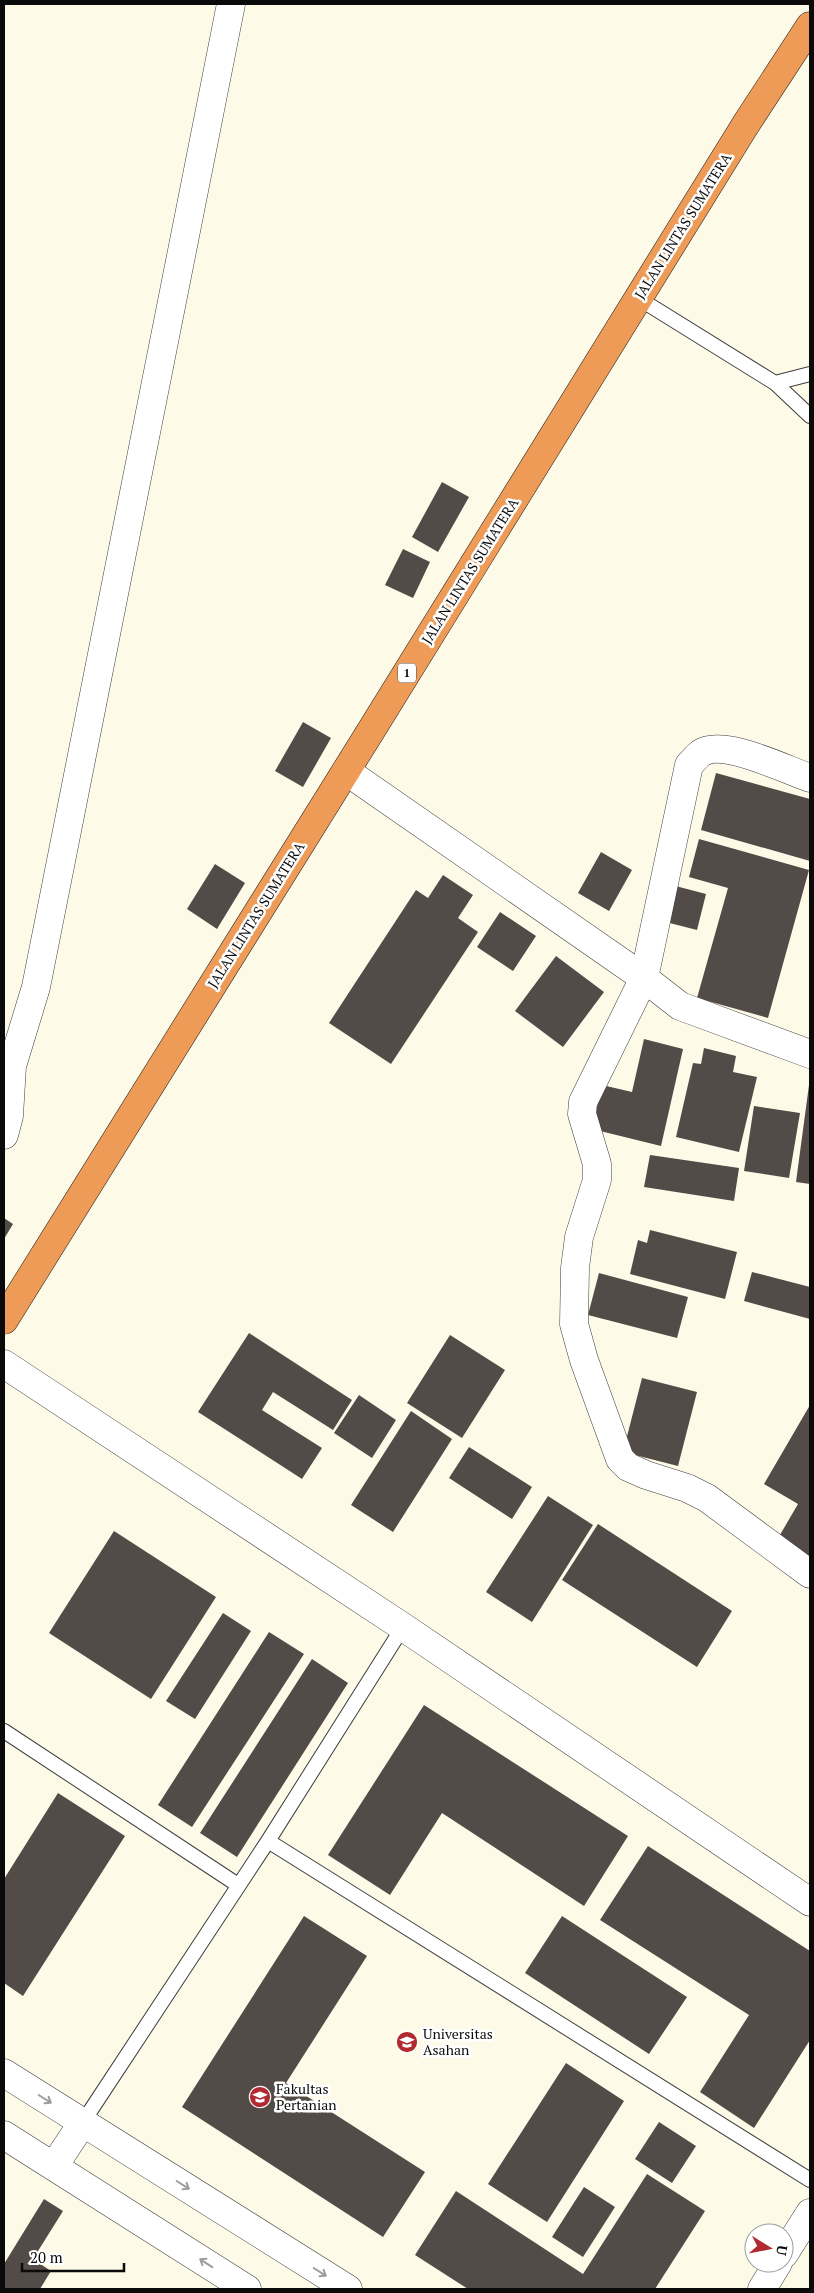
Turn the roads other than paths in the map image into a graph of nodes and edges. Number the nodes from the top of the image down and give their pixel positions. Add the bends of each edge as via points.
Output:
1 (232, 4) edge
2 (809, 32) edge
3 (638, 298) junction
4 (810, 374) edge
5 (775, 383) junction
6 (810, 416) edge
7 (346, 771) junction
8 (810, 778) edge
9 (644, 978) junction
10 (810, 1054) edge
11 (4, 1135) edge
12 (4, 1320) edge
13 (4, 1364) edge
14 (810, 1574) edge
15 (403, 1627) junction
16 (4, 1731) edge
17 (268, 1841) junction
18 (238, 1885) junction
19 (810, 1902) edge
20 (4, 2073) edge
21 (83, 2122) junction
22 (4, 2135) edge
23 (54, 2166) junction
24 (810, 2180) edge
25 (810, 2213) edge
26 (794, 2238) edge
27 (772, 2273) edge
28 (247, 2289) edge
29 (348, 2289) edge
30 (762, 2289) edge

1 - 11 street via 36,987 12,1066 9,1116
2 - 3 highway, JALAN LINTAS SUMATERA / 1 via 746,124
3 - 5 lane
3 - 7 highway, JALAN LINTAS SUMATERA / 1
4 - 5 lane
5 - 6 lane
7 - 9 street
7 - 12 highway, JALAN LINTAS SUMATERA / 1
8 - 9 street via 740,753 715,749 701,753 690,764
9 - 10 street via 680,1006
9 - 14 street via 583,1102 582,1114 597,1164 597,1180 579,1237 575,1268 574,1324 584,1360 620,1459 628,1467 707,1498
13 - 15 street
15 - 17 lane
15 - 19 street
16 - 18 lane
17 - 18 lane
17 - 24 lane
18 - 21 lane
20 -> 21 street
21 - 23 street
21 -> 29 street
22 - 23 street
28 -> 23 street
25 - 26 street
27 - 30 street

